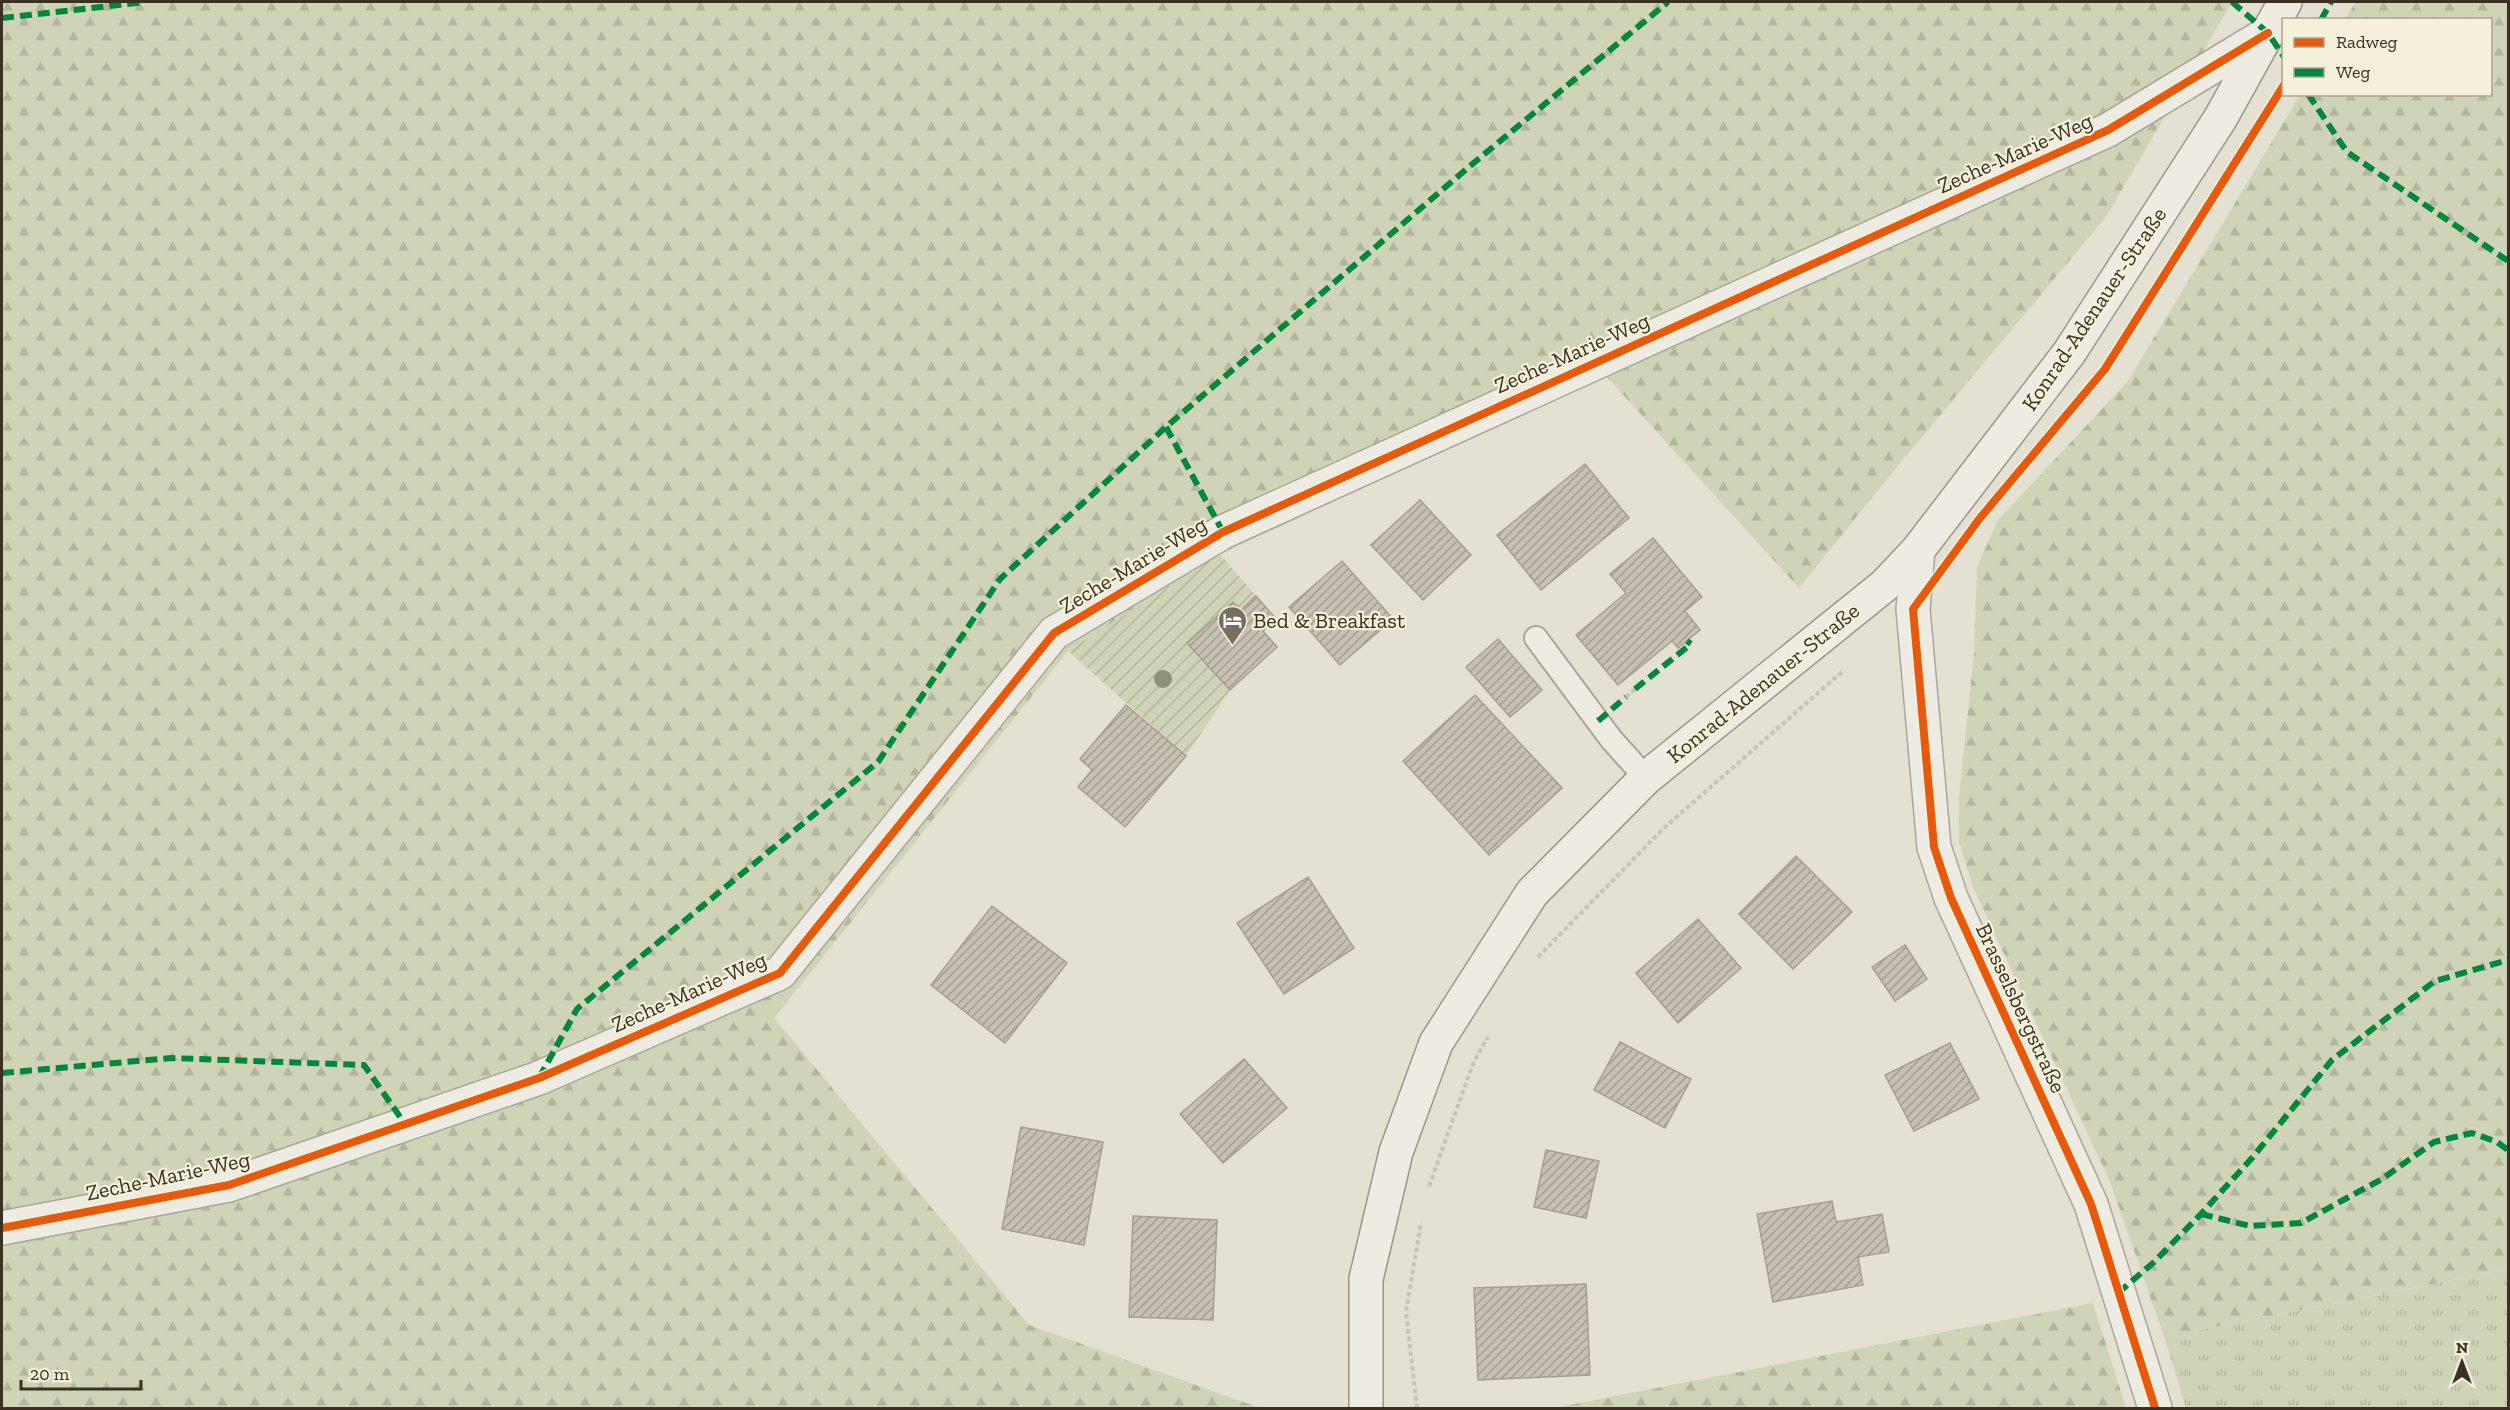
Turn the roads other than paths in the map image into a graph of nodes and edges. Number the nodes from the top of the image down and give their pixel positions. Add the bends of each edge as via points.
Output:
1 (2285, 2) edge
2 (2268, 33) junction
3 (1918, 550) junction
4 (1536, 638) dead end
5 (1646, 778) junction
6 (2, 1228) edge
7 (1366, 1408) edge
8 (2156, 1408) edge

1 - 2 street, Konrad-Adenauer-Straße
2 - 3 street, Konrad-Adenauer-Straße via 2220,119 2069,353
2 - 6 street, Zeche-Marie-Weg via 2108,130 1222,532 1054,633 780,973 539,1078 229,1185
3 - 5 street, Konrad-Adenauer-Straße via 1885,585
3 - 8 street, Brasselsbergstraße via 1913,609 1934,847 1951,898 2091,1204
4 - 5 lane via 1611,739
5 - 7 street, Konrad-Adenauer-Straße via 1533,893 1436,1043 1396,1152 1366,1279

